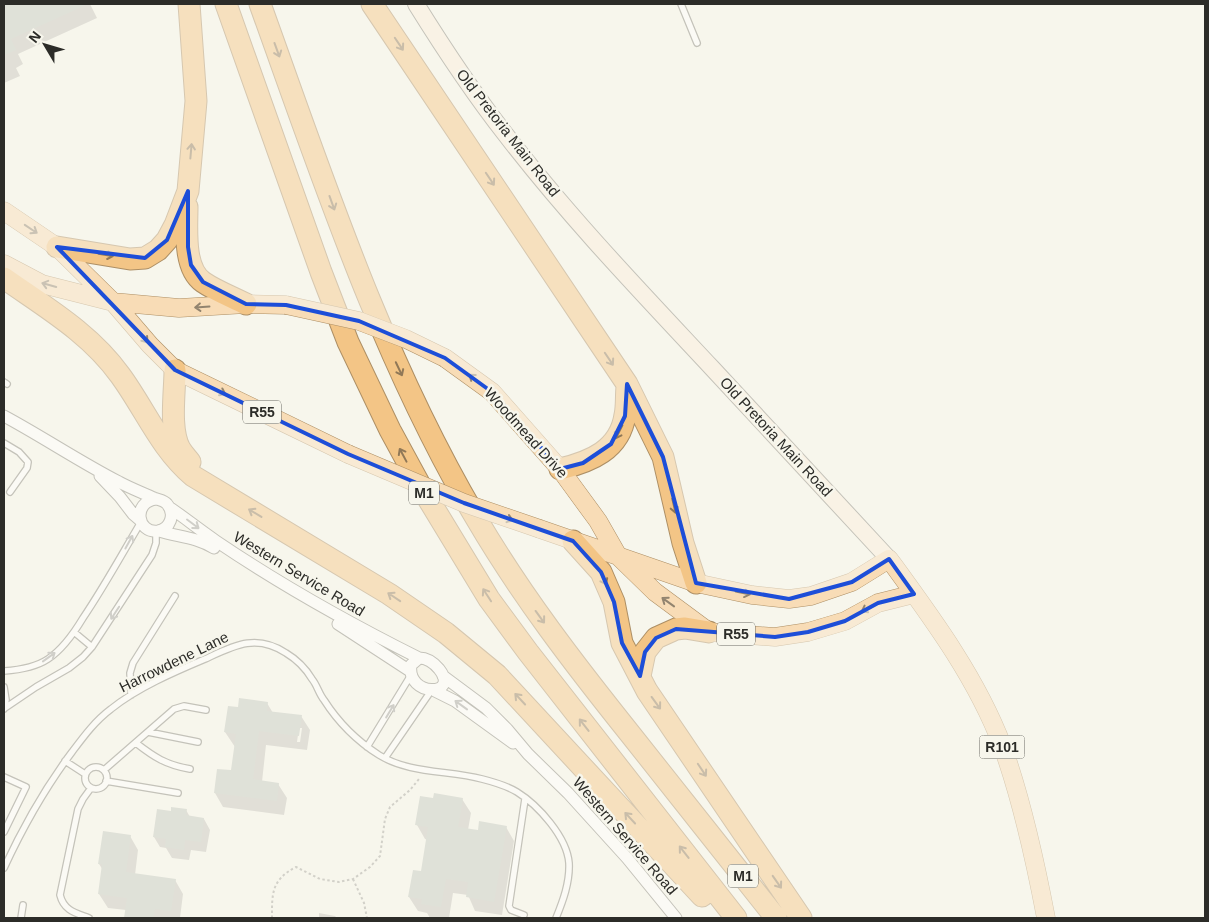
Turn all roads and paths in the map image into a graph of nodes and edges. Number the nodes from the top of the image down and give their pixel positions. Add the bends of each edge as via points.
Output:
1 (189, 4) edge
2 (226, 4) edge
3 (260, 4) edge
4 (372, 4) edge
5 (416, 4) edge
6 (681, 4) edge
7 (697, 42) dead end
8 (188, 191) junction
9 (4, 211) edge
10 (57, 248) junction
11 (4, 264) edge
12 (4, 278) edge
13 (113, 302) junction
14 (246, 304) junction
15 (176, 370) junction
16 (627, 384) junction
17 (4, 416) edge
18 (4, 443) edge
19 (90, 466) junction
20 (560, 469) junction
21 (10, 492) dead end
22 (156, 499) junction
23 (231, 499) junction
24 (169, 507) junction
25 (141, 521) junction
26 (158, 531) junction
27 (573, 541) junction
28 (618, 556) junction
29 (889, 560) junction
30 (696, 583) junction
31 (914, 594) junction
32 (175, 596) dead end
33 (74, 632) junction
34 (709, 632) junction
35 (92, 647) junction
36 (419, 658) junction
37 (4, 671) edge
38 (410, 673) junction
39 (443, 676) junction
40 (640, 676) junction
41 (4, 687) edge
42 (433, 691) junction
43 (131, 695) junction
44 (4, 709) edge
45 (206, 710) dead end
46 (148, 732) junction
47 (198, 742) dead end
48 (136, 743) junction
49 (367, 747) junction
50 (528, 754) junction
51 (385, 758) junction
52 (65, 761) junction
53 (190, 769) dead end
54 (104, 770) junction
55 (85, 774) junction
56 (4, 777) edge
57 (420, 778) dead end
58 (106, 781) junction
59 (92, 788) junction
60 (178, 793) dead end
61 (525, 799) junction
62 (4, 832) edge
63 (4, 868) edge
64 (353, 879) junction
65 (23, 905) dead end
66 (524, 915) dead end
67 (21, 918) edge
68 (89, 918) edge
69 (272, 918) edge
70 (368, 918) edge
71 (556, 918) edge
72 (676, 918) edge
73 (723, 918) edge
74 (736, 918) edge
75 (776, 918) edge
76 (801, 918) edge
77 (1046, 918) edge

8 -> 1 highway via 196,101
74 -> 2 highway, M1 via 489,599 420,487 348,342
3 -> 75 highway, M1 via 346,242 388,346 421,418 475,517 513,578 581,672
4 -> 16 highway
5 - 29 main road, Old Pretoria Main Road / R101 via 480,101 560,201
6 - 7 lane
10 -> 8 highway via 130,259 145,258 167,240
8 - 14 highway via 188,247 194,272 203,282
9 -> 10 main road, Woodmead Drive / R55
10 - 13 main road, Woodmead Drive / R55
13 -> 11 main road, Woodmead Drive / R55 via 42,284
12 - 23 highway via 95,344 120,375 173,456 193,476
14 -> 13 main road, Woodmead Drive / R55 via 179,308
13 -> 15 main road, Woodmead Drive / R55
20 -> 14 main road, Woodmead Drive / R55, bridge via 492,392 445,358 359,321 286,305
15 - 23 highway via 174,425 180,449
15 -> 27 main road, Woodmead Drive / R55, bridge via 348,454 464,503
16 -> 20 highway via 625,416 611,444 598,456
16 -> 30 highway via 663,457
17 - 19 street
18 - 21 lane via 28,462
19 - 22 street
19 - 25 street
20 - 28 main road, Woodmead Drive / R55 via 598,521
22 - 24 street
22 - 25 street via 142,506
73 -> 23 highway via 497,674 390,594
24 - 26 street via 172,515 169,523
24 -> 36 street, Western Service Road via 247,561 343,619
25 - 26 street via 147,529
33 -> 25 lane
26 -> 35 lane via 152,555
26 - 38 street, Western Service Road via 203,541 327,617
27 - 28 main road, Woodmead Drive / R55
27 -> 40 highway via 601,572 614,602 622,643
28 - 30 main road, Woodmead Drive / R55
34 -> 28 main road, Woodmead Drive / R55 via 654,592
30 -> 29 main road, Woodmead Drive / R55 via 789,599 811,596 852,582
29 - 31 main road, Old Pretoria Main Road / R101
31 -> 34 main road, R55 via 878,603 845,621 808,632 775,636
31 - 77 main road, Old Pretoria Main Road / R101 via 965,671 1002,745 1024,818
32 - 43 lane via 133,663
33 - 35 lane
37 -> 33 lane via 48,659
34 - 40 highway via 676,629 656,638 645,652
35 - 44 lane via 69,668
36 - 38 street via 410,665
36 - 39 street via 430,662
38 - 42 street via 417,683
49 -> 38 lane
39 - 42 street via 442,687
39 - 50 street, Western Service Road via 486,708
40 -> 76 highway
41 - 44 lane
50 -> 42 street, Western Service Road via 455,700
42 - 51 lane
43 - 49 lane, Harrowdene Lane via 238,644 258,643 286,652 299,664 313,679 323,700 342,724
43 - 52 lane, Harrowdene Lane via 101,717
45 - 46 lane via 178,707
46 - 47 lane
46 - 48 lane
48 - 53 lane via 165,763
48 - 54 lane
49 - 51 lane, Harrowdene Lane
50 - 72 street, Western Service Road via 575,800
51 - 61 lane, Harrowdene Lane via 426,771 481,778
52 - 55 lane
52 - 63 lane, Harrowdene Lane via 16,841
54 - 55 lane via 91,768
54 - 58 lane
55 - 59 lane via 85,782
56 - 62 lane via 26,787
57 - 64 path via 390,807 380,856
58 - 59 lane via 100,788
58 - 60 lane
59 - 68 lane via 78,809 60,895 67,909
61 - 66 lane via 509,906
61 - 71 lane, Harrowdene Lane via 555,829 568,854 566,890
64 - 69 path via 339,882 320,879 296,867 288,871 272,891
64 - 70 path
65 - 67 lane

